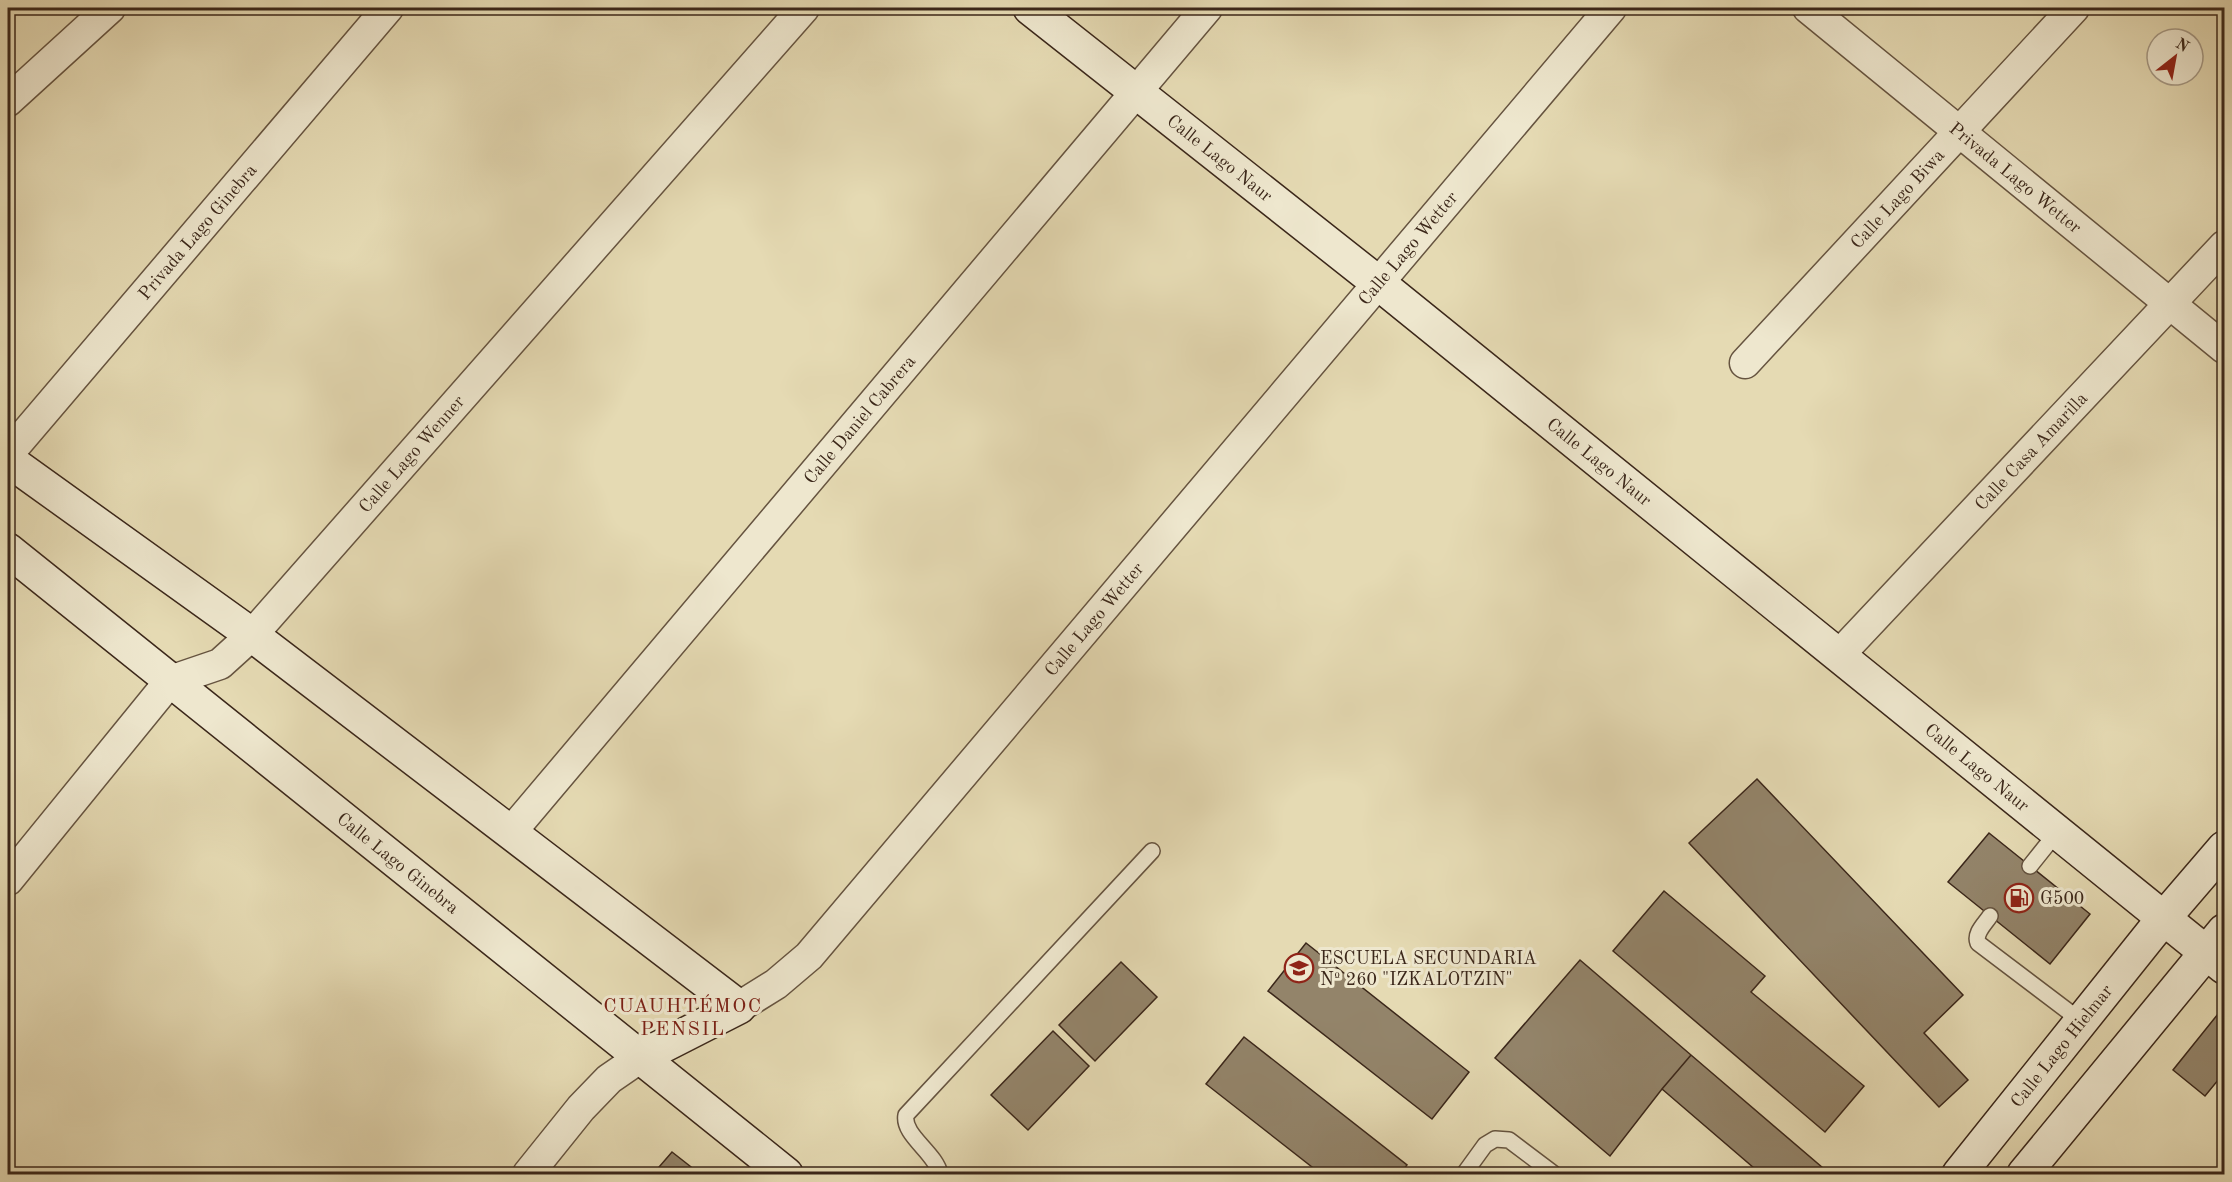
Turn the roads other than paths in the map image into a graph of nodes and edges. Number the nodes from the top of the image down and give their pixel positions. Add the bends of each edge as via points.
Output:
1 (110, 8) edge
2 (388, 8) edge
3 (804, 8) edge
4 (1030, 8) edge
5 (1207, 8) edge
6 (1611, 8) edge
7 (1808, 8) edge
8 (2074, 8) edge
9 (1137, 92) junction
10 (8, 101) edge
11 (1962, 131) junction
12 (2224, 246) edge
13 (1377, 282) junction
14 (2171, 303) junction
15 (2224, 348) edge
16 (1745, 363) dead end
17 (8, 454) edge
18 (8, 460) edge
19 (8, 550) edge
20 (252, 635) junction
21 (1839, 655) junction
22 (170, 681) junction
23 (2058, 831) junction
24 (511, 832) junction
25 (2224, 848) edge
26 (1152, 850) dead end
27 (2030, 866) dead end
28 (8, 880) edge
29 (1990, 916) dead end
30 (2163, 919) junction
31 (2218, 950) edge
32 (739, 1007) junction
33 (2080, 1021) junction
34 (641, 1057) junction
35 (528, 1174) edge
36 (786, 1174) edge
37 (940, 1174) edge
38 (1464, 1174) edge
39 (1554, 1174) edge
40 (1959, 1174) edge
41 (2025, 1174) edge

1 - 10 street
2 - 17 street, Privada Lago Ginebra
3 - 20 street, Calle Lago Wenner
4 - 9 street, Calle Lago Naur
5 - 9 street, Calle Daniel Cabrera
6 - 13 street, Calle Lago Wetter
7 - 11 street, Privada Lago Wetter
8 - 11 street, Calle Lago Biwa
9 - 13 street, Calle Lago Naur
9 - 24 street, Calle Daniel Cabrera
11 - 14 street, Privada Lago Wetter
11 - 16 street, Calle Lago Biwa
12 - 14 street, Calle Casa Amarilla
13 - 21 street, Calle Lago Naur
13 - 32 street, Calle Lago Wetter via 809,956 777,984
14 - 15 street, Privada Lago Wetter
14 - 21 street, Calle Casa Amarilla
18 - 20 street
19 - 22 street, Calle Lago Ginebra
20 - 22 street, Calle Lago Wenner via 220,664
20 - 24 street
21 - 23 street, Calle Lago Naur
22 - 28 street
22 - 34 street, Calle Lago Ginebra
23 - 27 lane
23 - 30 street, Calle Lago Naur
24 - 32 street
25 - 30 street, Calle Lago Hielmar
26 - 37 lane via 906,1115 906,1126 938,1165
29 - 33 lane via 1976,937 1978,943
30 - 31 street, Calle Lago Naur
30 - 33 street, Calle Lago Hielmar
31 - 41 street
32 - 34 street, Calle Lago Wetter
33 - 40 street, Calle Lago Hielmar
34 - 35 street, Calle Lago Wetter via 609,1080 581,1108
34 - 36 street, Calle Lago Ginebra
38 - 39 lane via 1485,1145 1495,1139 1509,1140

